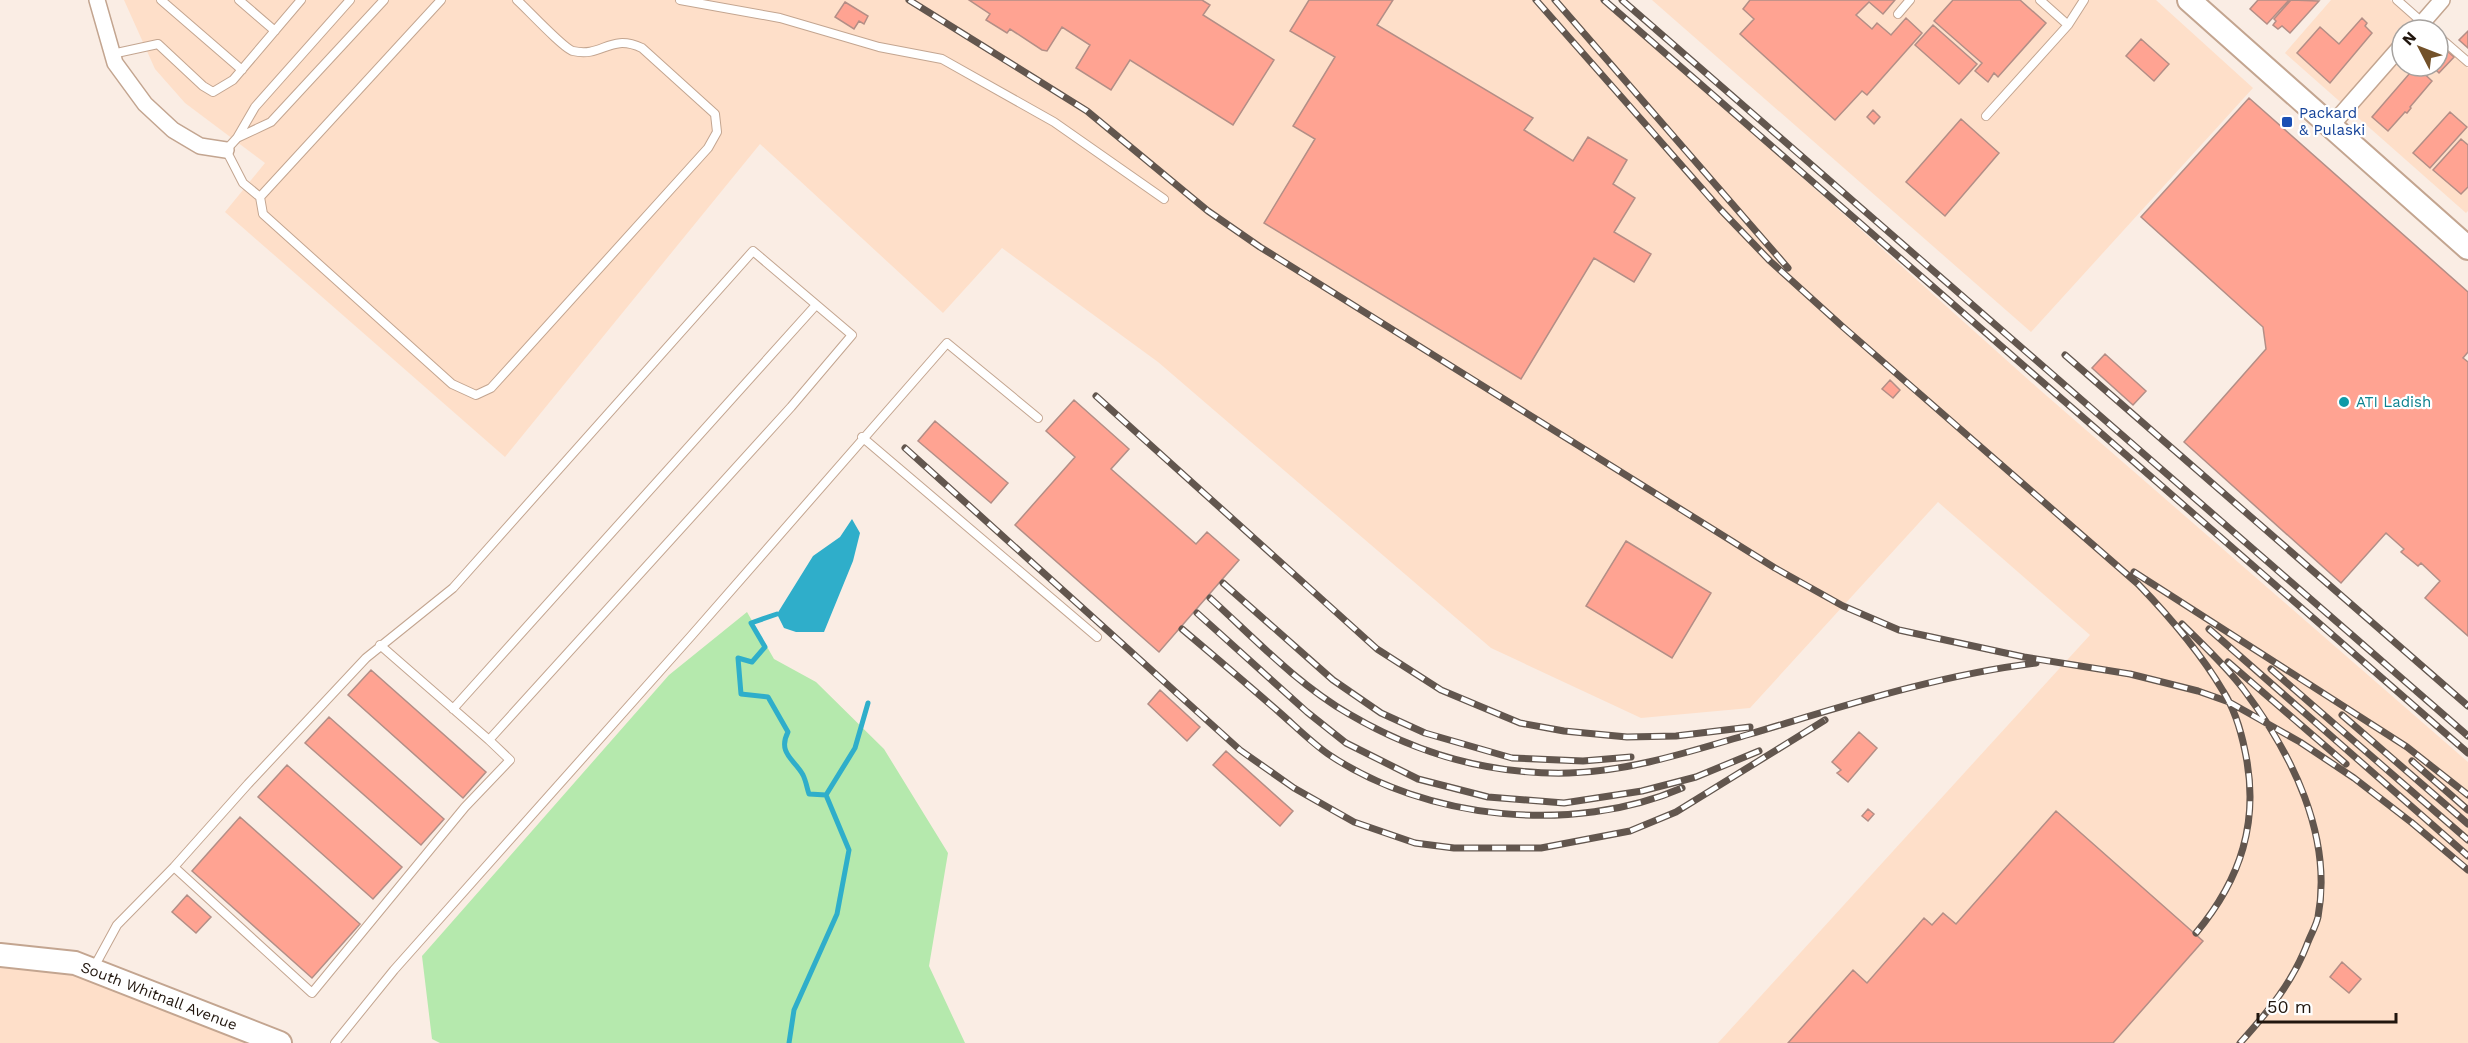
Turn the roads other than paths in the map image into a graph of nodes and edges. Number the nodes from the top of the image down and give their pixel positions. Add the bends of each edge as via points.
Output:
1 (97, 0) edge
2 (161, 0) edge
3 (239, 0) edge
4 (301, 0) edge
5 (350, 0) edge
6 (384, 0) edge
7 (441, 0) edge
8 (518, 0) edge
9 (680, 0) edge
10 (1910, 0) edge
11 (2040, 0) edge
12 (2084, 0) edge
13 (2189, 0) edge
14 (2397, 0) edge
15 (2442, 0) edge
16 (1898, 14) dead end
17 (2414, 18) edge
18 (2429, 18) edge
19 (2068, 25) junction
20 (275, 31) junction
21 (2450, 46) edge
22 (112, 54) junction
23 (2390, 59) edge
24 (2468, 62) edge
25 (242, 70) junction
26 (1986, 116) dead end
27 (2331, 126) junction
28 (237, 138) junction
29 (226, 150) junction
30 (260, 197) junction
31 (1164, 199) dead end
32 (2468, 248) edge
33 (816, 305) junction
34 (1038, 418) dead end
35 (862, 437) junction
36 (1097, 637) dead end
37 (380, 645) junction
38 (453, 709) junction
39 (489, 740) junction
40 (174, 867) junction
41 (0, 955) edge
42 (92, 970) junction
43 (280, 1043) edge
44 (335, 1043) edge

1 - 22 street
2 - 25 lane
3 - 20 lane
4 - 20 lane
5 - 28 lane via 255,107
6 - 28 lane via 271,122
7 - 30 lane
8 - 30 lane via 571,51 591,53 627,42 642,48 715,114 717,132 708,148 491,388 476,395 452,384 263,214
9 - 31 lane via 780,18 879,47 942,59 1054,122
10 - 16 lane
11 - 19 lane
12 - 19 lane
13 - 27 street
14 - 17 lane
15 - 18 street
19 - 26 lane
20 - 25 lane
21 - 24 lane
22 - 25 lane via 158,44 213,92 234,80
22 - 29 street via 145,104 173,130 200,146
23 - 27 street
27 - 32 street
28 - 29 lane
29 - 30 lane via 243,183
33 - 37 lane via 753,251 453,588
33 - 38 lane
33 - 39 lane via 852,335
34 - 35 lane via 947,343
35 - 36 lane
35 - 44 lane via 394,970
37 - 38 lane
37 - 40 lane
38 - 39 lane
39 - 40 lane via 510,760 465,807 312,993
40 - 42 lane via 117,925
41 - 42 street, South Whitnall Avenue via 75,963
42 - 43 street, South Whitnall Avenue

